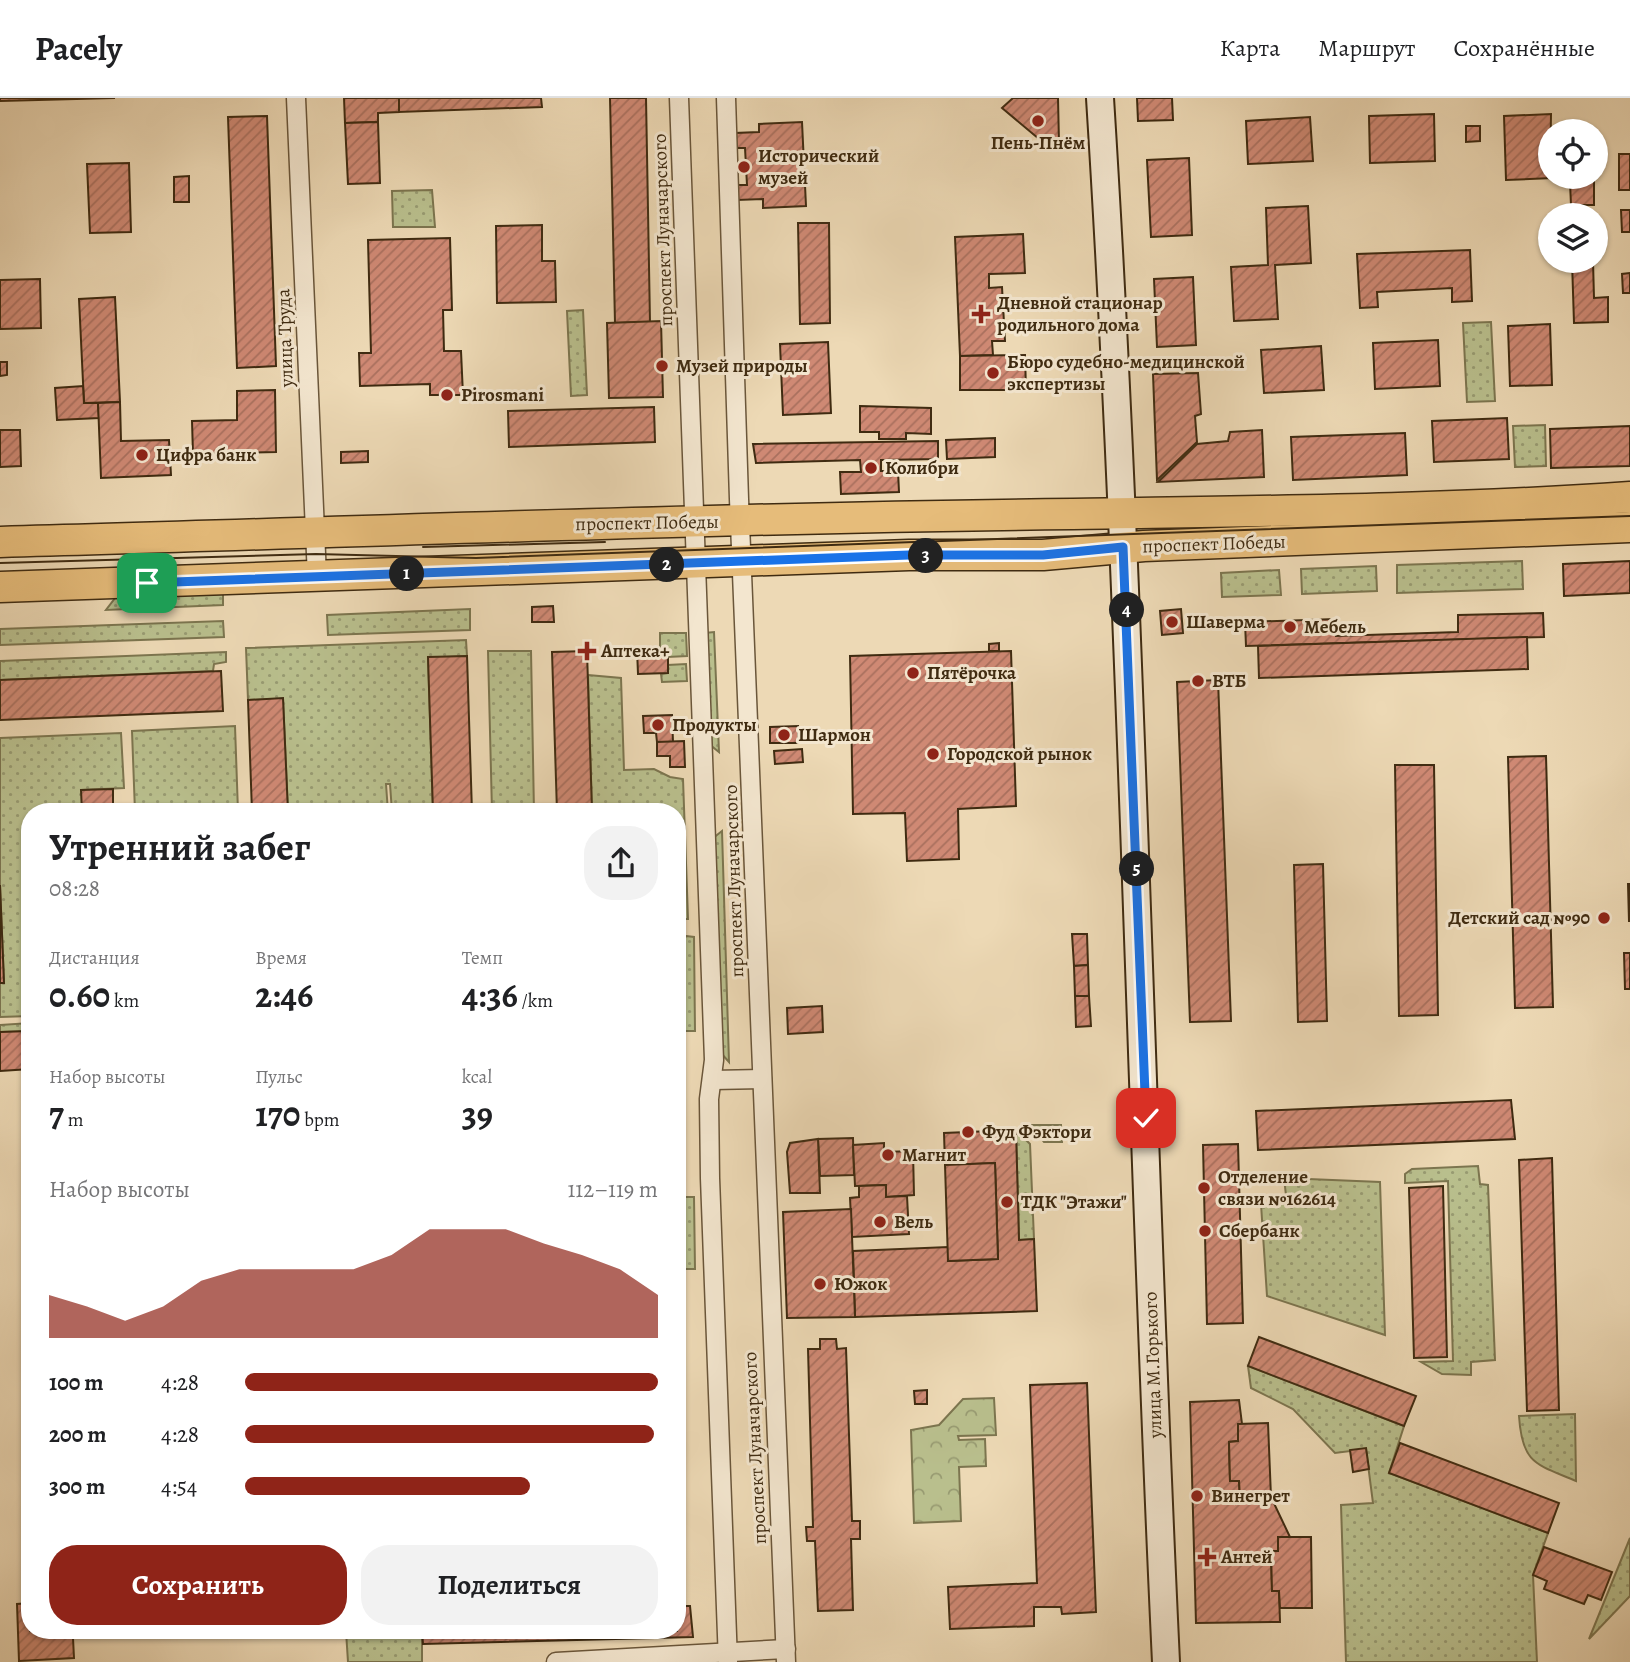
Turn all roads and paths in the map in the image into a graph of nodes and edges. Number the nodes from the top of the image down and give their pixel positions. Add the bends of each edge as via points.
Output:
1 (296, 98) edge
2 (679, 98) edge
3 (726, 98) edge
4 (1100, 98) edge
5 (1630, 497) edge
6 (1121, 514) junction
7 (740, 522) junction
8 (694, 523) junction
9 (1630, 527) edge
10 (314, 530) junction
11 (0, 542) edge
12 (1123, 547) junction
13 (742, 561) junction
14 (695, 564) junction
15 (317, 577) junction
16 (0, 587) edge
17 (762, 1079) junction
18 (713, 1080) junction
19 (786, 1656) edge
20 (728, 1657) edge
21 (556, 1662) edge
22 (1166, 1662) edge

1 - 10 street, улица Труда
2 - 8 street, проспект Луначарского
3 - 7 street, проспект Луначарского
4 - 6 street, улица М.Горького
5 - 6 main road, проспект Победы
6 - 7 main road, проспект Победы
6 - 12 street, улица М.Горького
7 - 8 main road, проспект Победы
7 - 13 street, проспект Луначарского
8 - 10 main road, проспект Победы
8 - 14 street, проспект Луначарского
9 - 12 main road, проспект Победы
10 - 11 main road, проспект Победы
10 - 15 street, улица Труда
12 - 13 main road, проспект Победы via 1043,555
12 - 22 street, улица М.Горького
13 - 14 main road, проспект Победы
13 - 17 street, проспект Луначарского
14 - 15 main road, проспект Победы
14 - 18 street, проспект Луначарского
15 - 16 main road, проспект Победы
17 - 18 street
17 - 19 street, проспект Луначарского
18 - 20 street, проспект Луначарского via 710,1178
19 - 20 street
20 - 21 street

